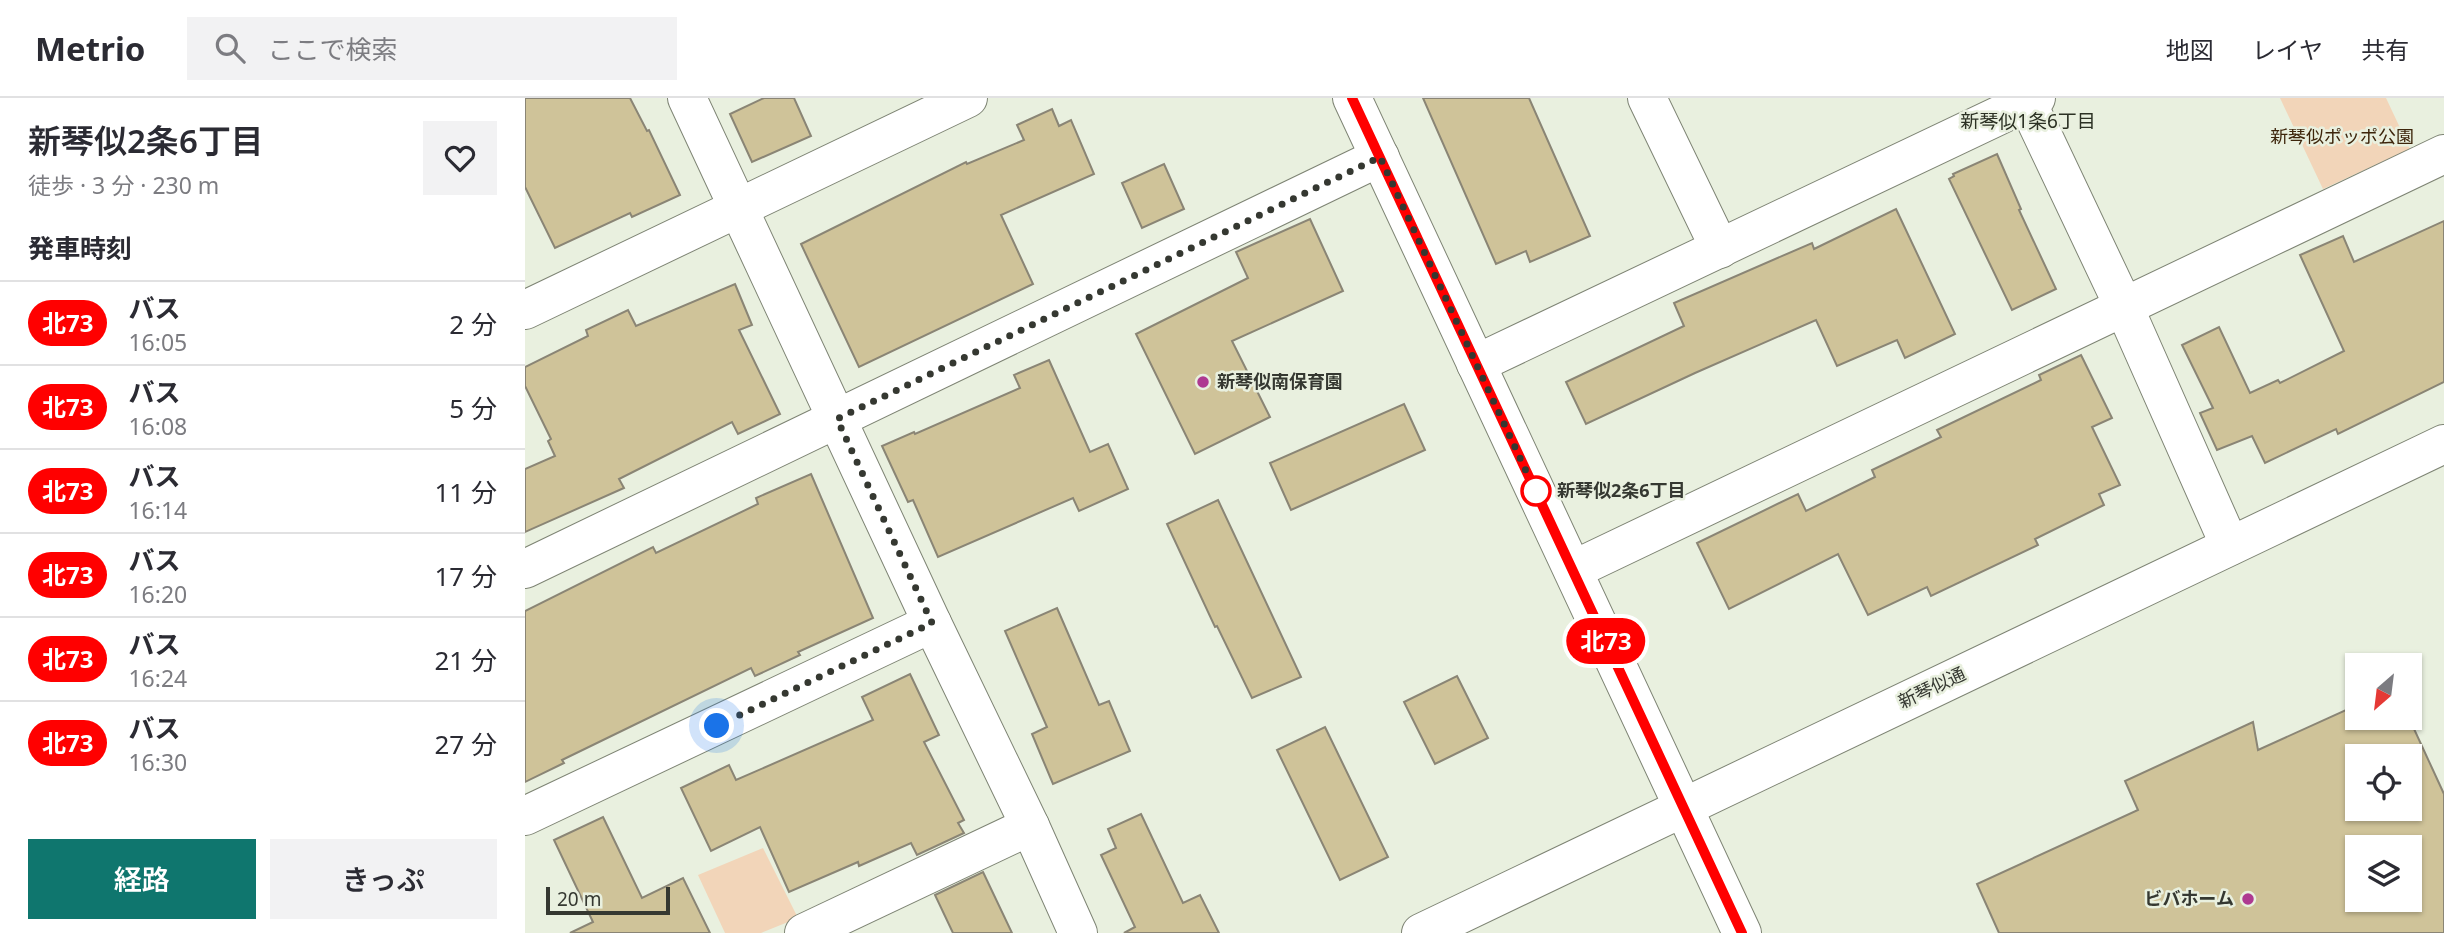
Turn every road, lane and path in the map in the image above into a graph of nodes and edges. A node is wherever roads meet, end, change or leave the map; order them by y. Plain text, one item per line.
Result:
1 (687, 98) edge
2 (968, 98) edge
3 (1352, 98) edge
4 (1647, 98) edge
5 (2029, 99) edge
6 (2444, 154) edge
7 (1380, 157) junction
8 (739, 208) junction
9 (1720, 249) junction
10 (2124, 307) junction
11 (525, 310) edge
12 (1476, 364) junction
13 (837, 419) junction
14 (2444, 444) edge
15 (2230, 546) junction
16 (525, 569) edge
17 (1573, 570) junction
18 (932, 623) junction
19 (1683, 807) junction
20 (525, 816) edge
21 (1030, 826) junction
22 (804, 933) edge
23 (1078, 933) edge
24 (1420, 933) edge
25 (1742, 933) edge

1 - 8 street
2 - 8 street
3 - 7 street
4 - 9 street
5 - 9 street
5 - 10 street
6 - 10 street
7 - 12 street
7 - 13 street
8 - 11 street
8 - 13 street
9 - 12 street
10 - 15 street
10 - 17 street
12 - 17 street
13 - 16 street
13 - 18 street
14 - 15 street, 新琴似通
15 - 19 street, 新琴似通
17 - 19 street
18 - 20 street
18 - 21 street
19 - 24 street, 新琴似通
19 - 25 street
21 - 22 street
21 - 23 street

